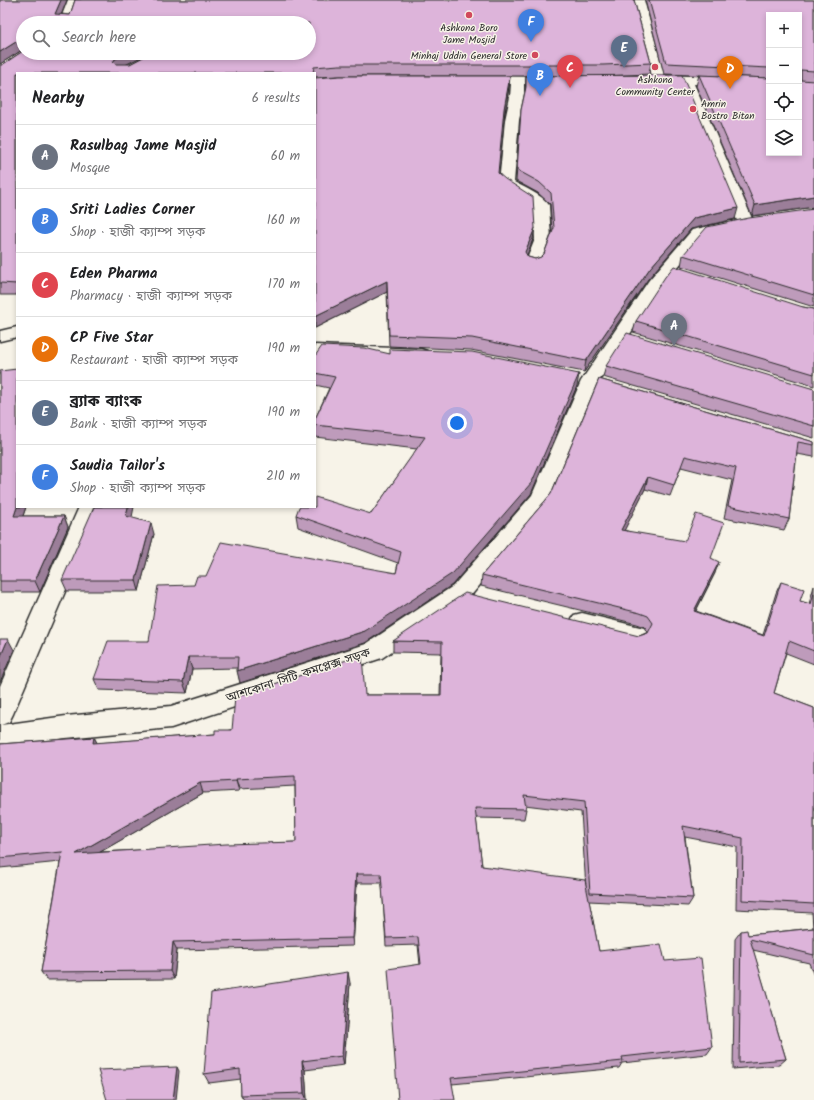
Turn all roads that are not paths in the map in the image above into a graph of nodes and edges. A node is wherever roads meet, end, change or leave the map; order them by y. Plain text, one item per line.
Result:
1 (74, 0) edge
2 (638, 0) edge
3 (68, 16) edge
4 (658, 79) junction
5 (471, 80) edge
6 (518, 80) junction
7 (642, 80) edge
8 (686, 80) junction
9 (571, 81) edge
10 (766, 83) edge
11 (533, 264) edge
12 (16, 332) edge
13 (0, 336) edge
14 (316, 351) edge
15 (440, 356) edge
16 (90, 508) edge
17 (461, 592) junction
18 (483, 598) edge
19 (560, 616) edge
20 (636, 635) edge
21 (0, 714) edge
22 (0, 736) edge

1 - 3 street
2 - 4 street
4 - 7 street
4 - 8 street
5 - 6 street
6 - 9 street
6 - 11 street
8 - 10 street
8 - 17 street, আশকোনা সিটি কমপ্লেক্স সড়ক
12 - 13 street
14 - 15 street
16 - 21 street
17 - 18 street
17 - 22 street, আশকোনা সিটি কমপ্লেক্স সড়ক
19 - 20 street

